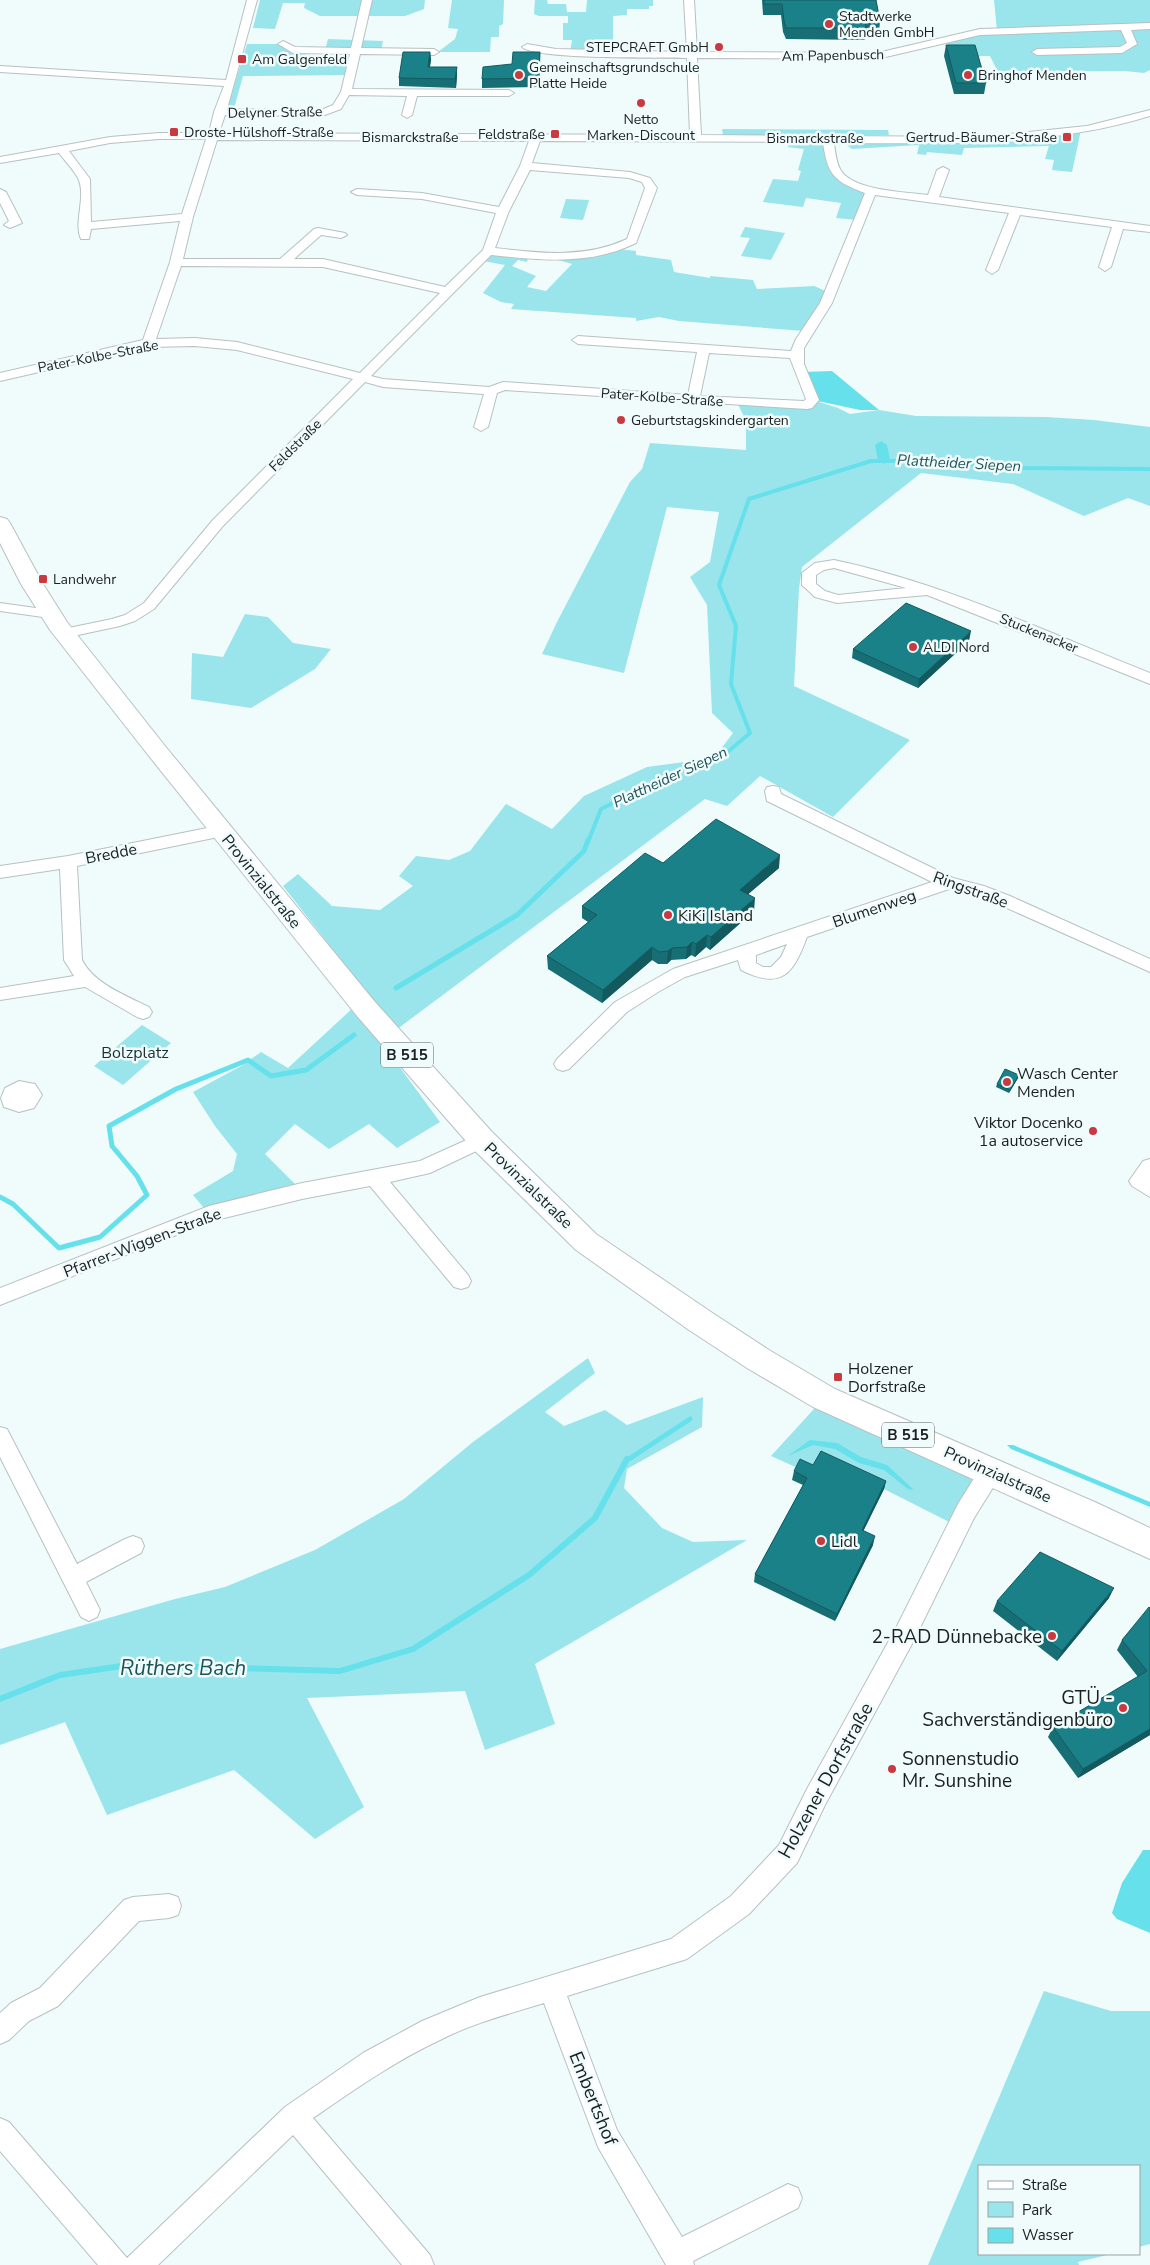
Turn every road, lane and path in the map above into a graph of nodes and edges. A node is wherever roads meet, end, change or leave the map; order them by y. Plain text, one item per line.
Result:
1 (252, 0) edge
2 (367, 0) edge
3 (689, 0) edge
4 (1150, 26) edge
5 (1124, 27) junction
6 (283, 44) dead end
7 (527, 47) dead end
8 (356, 50) junction
9 (434, 52) dead end
10 (1036, 52) dead end
11 (693, 55) junction
12 (0, 69) edge
13 (230, 83) junction
14 (346, 92) junction
15 (413, 92) junction
16 (509, 93) dead end
17 (219, 112) junction
18 (1150, 113) edge
19 (407, 115) dead end
20 (212, 136) junction
21 (536, 137) junction
22 (696, 138) junction
23 (828, 139) junction
24 (61, 148) junction
25 (0, 160) edge
26 (526, 166) junction
27 (943, 170) dead end
28 (871, 191) junction
29 (0, 192) edge
30 (357, 192) dead end
31 (932, 200) junction
32 (503, 211) junction
33 (1016, 211) junction
34 (187, 217) junction
35 (10, 225) dead end
36 (1118, 225) junction
37 (84, 226) junction
38 (1150, 229) edge
39 (341, 235) dead end
40 (85, 239) dead end
41 (488, 251) junction
42 (176, 262) junction
43 (283, 263) junction
44 (1105, 267) dead end
45 (992, 270) dead end
46 (447, 291) junction
47 (578, 340) dead end
48 (148, 343) junction
49 (704, 349) junction
50 (796, 355) junction
51 (0, 377) edge
52 (363, 378) junction
53 (491, 391) junction
54 (693, 399) junction
55 (481, 427) dead end
56 (0, 523) edge
57 (926, 591) junction
58 (0, 607) edge
59 (57, 623) junction
60 (1150, 679) edge
61 (773, 791) dead end
62 (222, 831) junction
63 (68, 862) junction
64 (0, 872) edge
65 (948, 883) junction
66 (800, 933) junction
67 (747, 951) junction
68 (1150, 966) edge
69 (88, 980) junction
70 (0, 994) edge
71 (143, 1012) dead end
72 (563, 1064) dead end
73 (482, 1140) junction
74 (1150, 1166) edge
75 (375, 1178) junction
76 (1150, 1189) edge
77 (461, 1281) dead end
78 (0, 1296) edge
79 (2, 1446) edge
80 (991, 1471) junction
81 (1150, 1544) edge
82 (133, 1546) dead end
83 (72, 1578) junction
84 (89, 1610) dead end
85 (169, 1906) dead end
86 (552, 1990) junction
87 (0, 2032) edge
88 (294, 2116) junction
89 (0, 2131) edge
90 (788, 2198) dead end
91 (679, 2259) edge
92 (116, 2265) edge
93 (138, 2265) edge
94 (420, 2265) edge

1 - 13 street
2 - 8 street, Delyner Straße
3 - 11 street
4 - 5 street, Am Papenbusch
5 - 10 street
5 - 11 street, Am Papenbusch
6 - 8 street
7 - 11 street, Am Papenbusch
8 - 9 street
8 - 14 street, Delyner Straße
11 - 22 street
12 - 13 street
13 - 17 street
14 - 15 street
14 - 17 street, Delyner Straße
15 - 16 street
15 - 19 street
17 - 20 street
18 - 23 street, Bismarckstraße
20 - 21 street, Bismarckstraße
20 - 24 street, Bismarckstraße
20 - 34 street
21 - 22 street, Bismarckstraße
21 - 26 street, Feldstraße
22 - 23 street, Bismarckstraße
23 - 28 street
24 - 25 street, Bismarckstraße
24 - 37 street
26 - 32 street, Feldstraße
26 - 41 street
27 - 31 street
28 - 31 street
28 - 50 street
29 - 35 street
30 - 32 street
31 - 33 street
32 - 41 street, Feldstraße
33 - 36 street
33 - 45 street
34 - 37 street
34 - 42 street
36 - 38 street
36 - 44 street
37 - 40 street
39 - 43 street
41 - 46 street, Feldstraße
42 - 43 street
42 - 48 street
43 - 46 street
46 - 52 street, Feldstraße
47 - 49 street
48 - 51 street, Pater-Kolbe-Straße
48 - 52 street, Pater-Kolbe-Straße
49 - 50 street
49 - 54 street
50 - 54 street, Pater-Kolbe-Straße
52 - 53 street, Pater-Kolbe-Straße
52 - 59 street, Feldstraße
53 - 54 street, Pater-Kolbe-Straße
53 - 55 street
56 - 59 main road, B 515
57 - 57 street, Stuckenacker
57 - 60 street, Stuckenacker
58 - 59 street, Feldstraße
59 - 62 main road, Provinzialstraße / B 515
61 - 65 street, Ringstraße
62 - 63 street, Bredde
62 - 73 main road, Provinzialstraße / B 515
63 - 64 street, Bredde
63 - 69 street
65 - 66 street, Blumenweg
65 - 68 street, Ringstraße
66 - 67 street, Blumenweg
66 - 67 street
67 - 72 street, Blumenweg
69 - 70 street
69 - 71 street
73 - 75 street, Pfarrer-Wiggen-Straße
73 - 80 main road, Provinzialstraße / B 515
74 - 76 street
75 - 77 street
75 - 78 street, Pfarrer-Wiggen-Straße
79 - 83 street
80 - 81 main road, Provinzialstraße / B 515
80 - 86 street, Holzener Dorfstraße
82 - 83 street
83 - 84 street
85 - 87 street
86 - 88 street, Holzener Dorfstraße
86 - 91 street, Embertshof
88 - 93 street, Holzener Dorfstraße
88 - 94 street
89 - 92 street
90 - 91 street, Embertshof

